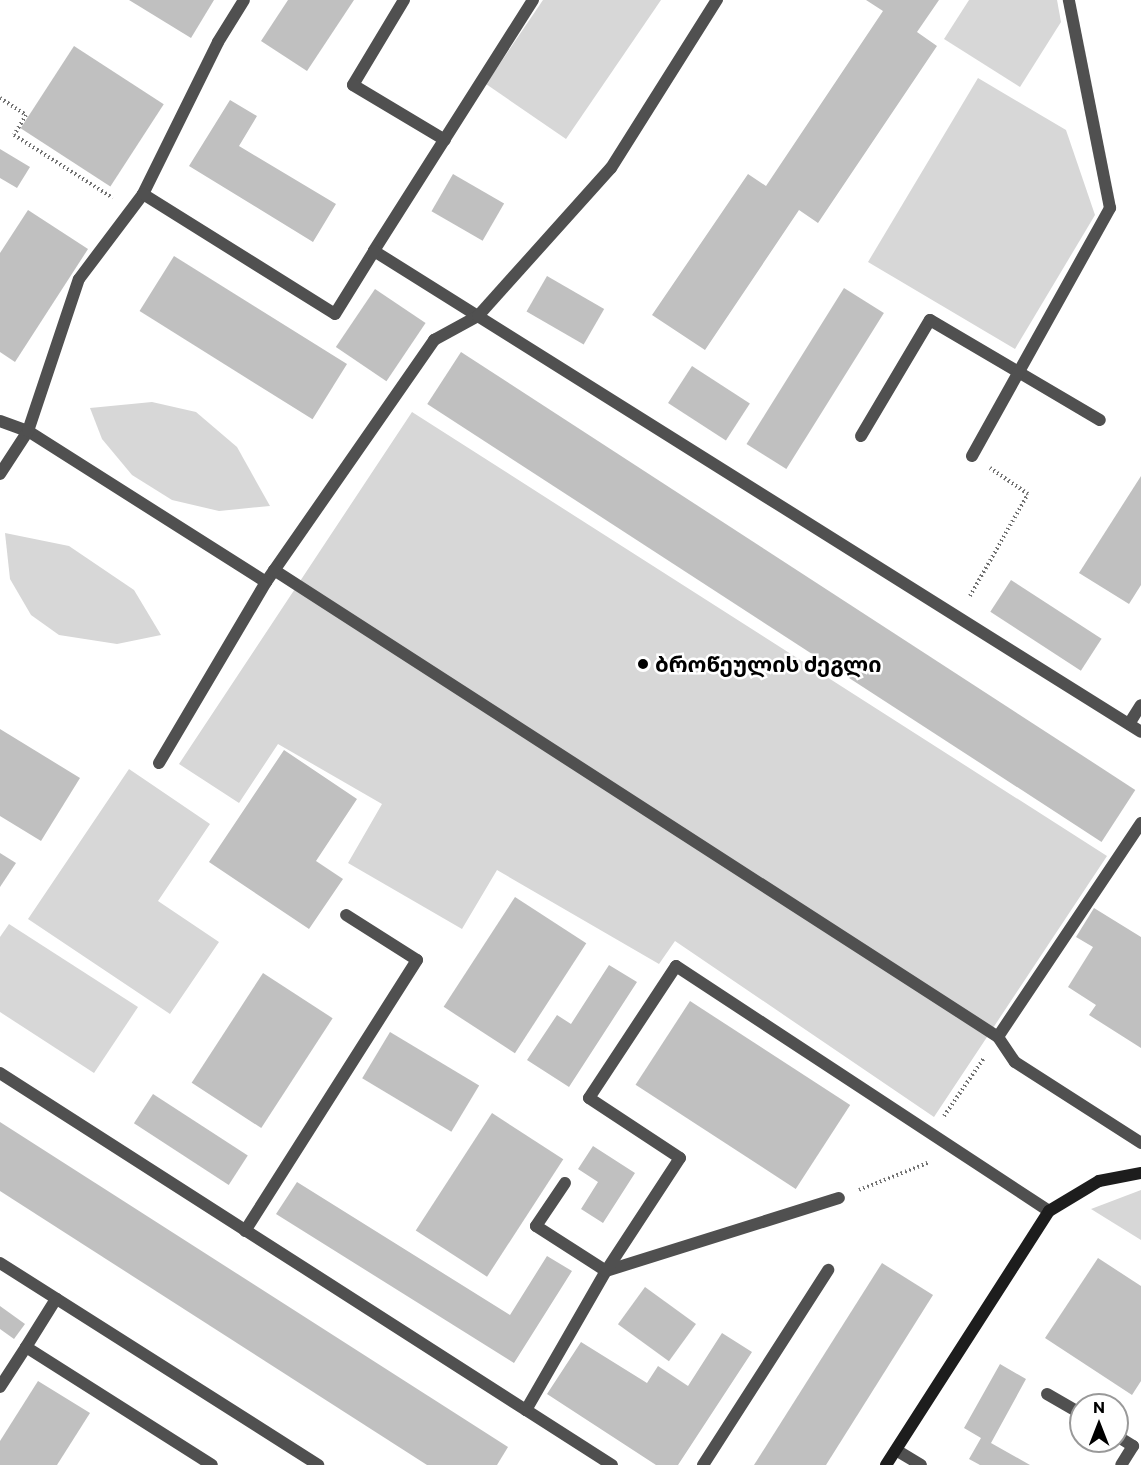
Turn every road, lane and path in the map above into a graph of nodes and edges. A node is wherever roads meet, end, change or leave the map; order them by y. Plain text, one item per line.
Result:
1 (244, 0) edge
2 (404, 0) edge
3 (533, 0) edge
4 (717, 0) edge
5 (1069, 0) edge
6 (0, 98) edge
7 (445, 140) junction
8 (143, 194) junction
9 (131, 210) junction
10 (374, 251) junction
11 (478, 316) junction
12 (1018, 372) junction
13 (1100, 420) dead end
14 (0, 422) edge
15 (28, 431) junction
16 (861, 436) dead end
17 (972, 456) joint
18 (0, 474) edge
19 (273, 570) junction
20 (266, 582) junction
21 (958, 617) junction
22 (1141, 705) edge
23 (1129, 724) junction
24 (1141, 732) edge
25 (159, 763) dead end
26 (1141, 823) edge
27 (346, 915) dead end
28 (998, 1037) junction
29 (0, 1073) edge
30 (932, 1134) junction
31 (1141, 1143) edge
32 (958, 1151) junction
33 (1141, 1173) edge
34 (565, 1183) dead end
35 (839, 1198) joint
36 (1049, 1211) junction
37 (245, 1231) junction
38 (0, 1263) edge
39 (828, 1270) dead end
40 (606, 1271) junction
41 (56, 1299) junction
42 (26, 1347) junction
43 (0, 1387) edge
44 (1047, 1394) dead end
45 (1069, 1407) edge
46 (526, 1410) junction
47 (896, 1450) junction
48 (610, 1464) edge
49 (212, 1465) edge
50 (318, 1465) edge
51 (703, 1465) edge
52 (886, 1465) edge
53 (921, 1465) edge

1 - 8 street
2 - 7 street
3 - 7 street
4 - 11 street
5 - 12 street
6 - 9 path
7 - 10 street
8 - 9 street
8 - 10 street
9 - 15 street
10 - 11 street
11 - 19 street
11 - 21 street
12 - 13 street
12 - 16 street
12 - 17 street
14 - 15 street
15 - 18 street
15 - 20 street
17 - 21 path
19 - 20 street
19 - 28 street
20 - 25 street
21 - 23 street
22 - 23 street
23 - 24 street
26 - 28 street
27 - 37 street
28 - 30 path
28 - 31 street
29 - 37 street
30 - 32 street
30 - 40 street
32 - 35 path
32 - 36 street
33 - 36 street
34 - 40 street
35 - 40 street
36 - 47 street
37 - 46 street
38 - 41 street
39 - 51 street
40 - 46 street
41 - 42 street
41 - 50 street
42 - 43 street
42 - 49 street
44 - 45 street
46 - 48 street
47 - 52 street
47 - 53 street

